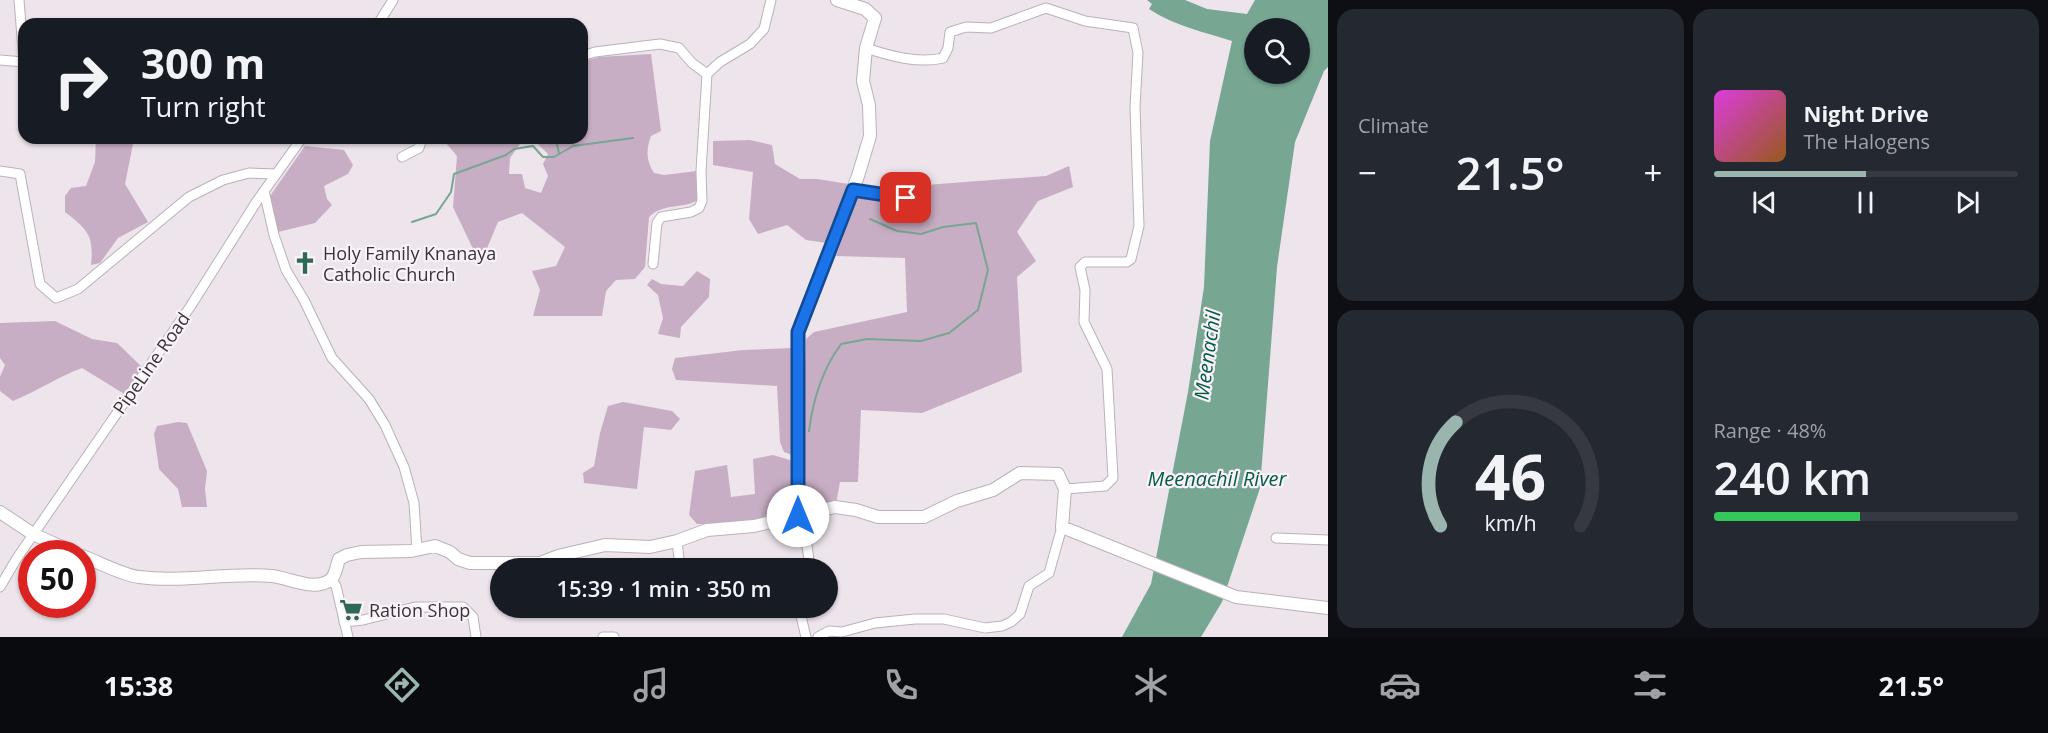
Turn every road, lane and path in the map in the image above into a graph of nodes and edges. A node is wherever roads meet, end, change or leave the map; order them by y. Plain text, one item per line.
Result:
1 (19, 0) edge
2 (393, 0) edge
3 (771, 0) edge
4 (837, 0) edge
5 (20, 18) edge
6 (382, 18) edge
7 (866, 48) junction
8 (588, 54) edge
9 (0, 60) edge
10 (18, 62) edge
11 (707, 74) junction
12 (298, 144) edge
13 (420, 144) edge
14 (402, 157) dead end
15 (0, 171) edge
16 (276, 174) junction
17 (853, 190) junction
18 (264, 191) junction
19 (906, 198) dead end
20 (653, 264) dead end
21 (1065, 489) junction
22 (0, 512) edge
23 (800, 515) junction
24 (1062, 527) junction
25 (33, 534) junction
26 (1276, 538) dead end
27 (46, 540) edge
28 (1328, 540) edge
29 (677, 541) junction
30 (417, 550) junction
31 (679, 558) edge
32 (808, 558) edge
33 (96, 561) edge
34 (331, 579) junction
35 (0, 587) edge
36 (1328, 608) edge
37 (801, 618) edge
38 (344, 622) junction
39 (988, 632) edge
40 (348, 637) edge
41 (476, 637) edge
42 (603, 637) edge
43 (614, 637) edge
44 (806, 637) edge
45 (818, 637) edge

1 - 5 street
2 - 6 street
3 - 11 street
4 - 7 main road
7 - 17 main road
7 - 21 street
8 - 11 street
9 - 10 street
11 - 20 street
12 - 16 street, PipeLine Road
13 - 14 street
15 - 16 street
16 - 18 street, PipeLine Road
17 - 19 street
17 - 23 main road
18 - 25 street, PipeLine Road
18 - 30 street
21 - 23 main road
21 - 24 main road
22 - 25 main road
23 - 29 main road
23 - 32 street
24 - 36 main road
24 - 39 street
25 - 27 main road
25 - 35 street, PipeLine Road
26 - 28 street
29 - 30 main road
29 - 31 street
30 - 34 main road
33 - 34 main road
34 - 38 street
37 - 44 street
38 - 40 street
38 - 41 street
39 - 45 street
42 - 43 street

